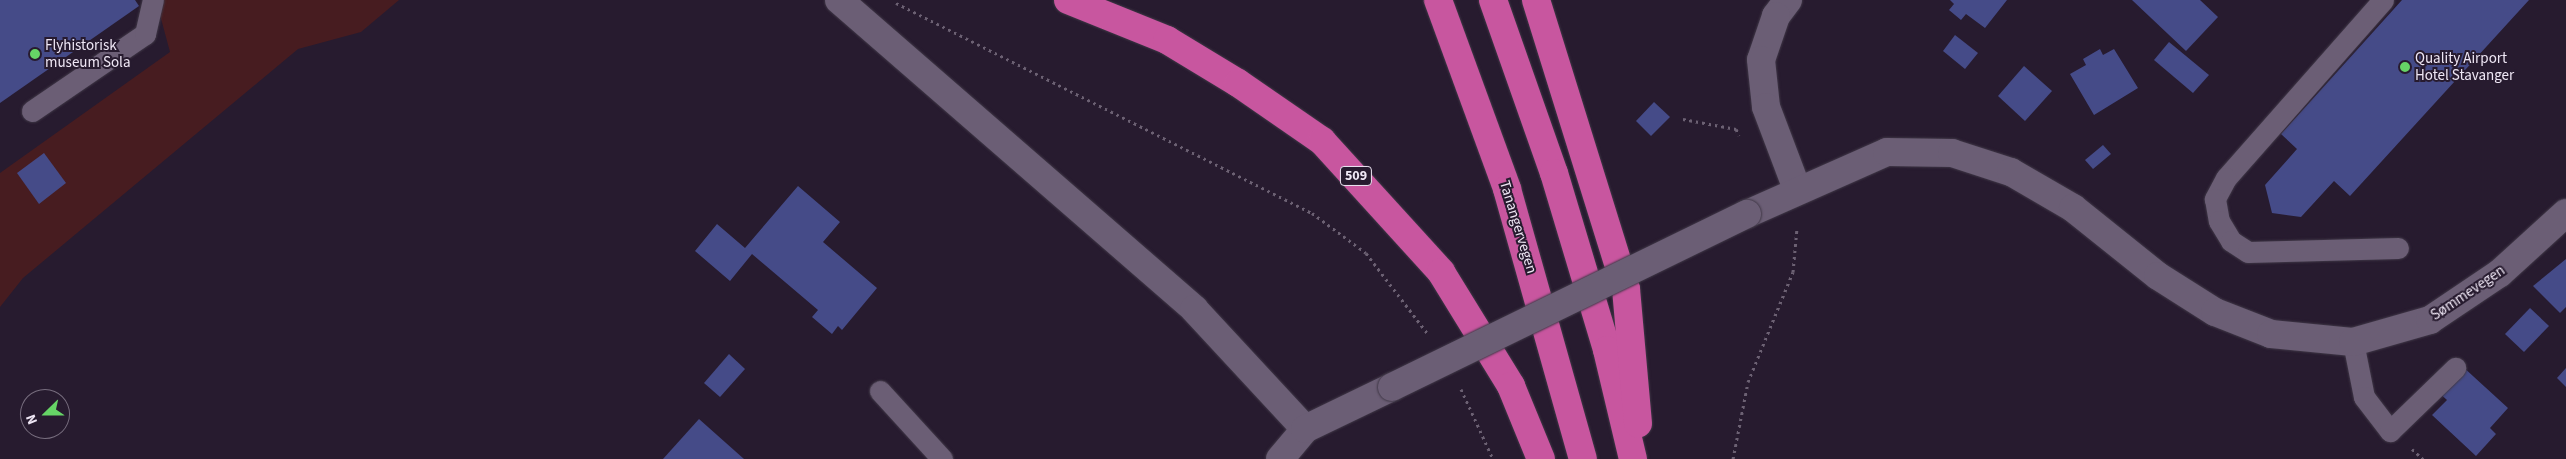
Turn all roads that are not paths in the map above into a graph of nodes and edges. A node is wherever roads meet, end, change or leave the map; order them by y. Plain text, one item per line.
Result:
1 (153, 0) edge
2 (838, 0) edge
3 (1068, 0) edge
4 (1438, 0) edge
5 (1494, 0) edge
6 (1536, 0) edge
7 (1788, 0) edge
8 (2383, 0) edge
9 (32, 111) dead end
10 (1797, 189) junction
11 (2566, 213) edge
12 (2398, 248) dead end
13 (2353, 342) junction
14 (2455, 368) dead end
15 (880, 391) dead end
16 (1306, 429) junction
17 (942, 459) edge
18 (1280, 459) edge
19 (1541, 459) edge
20 (1582, 459) edge
21 (1633, 459) edge
22 (1642, 459) edge

1 - 9 lane
2 - 16 street
3 - 19 highway, 509
4 - 20 highway, Tanangervegen
5 - 21 highway
6 - 22 highway
7 - 10 street
8 - 12 lane
10 - 13 street
10 - 16 street, bridge
11 - 13 street, Sømmevegen
13 - 14 lane
15 - 17 lane
16 - 18 street

